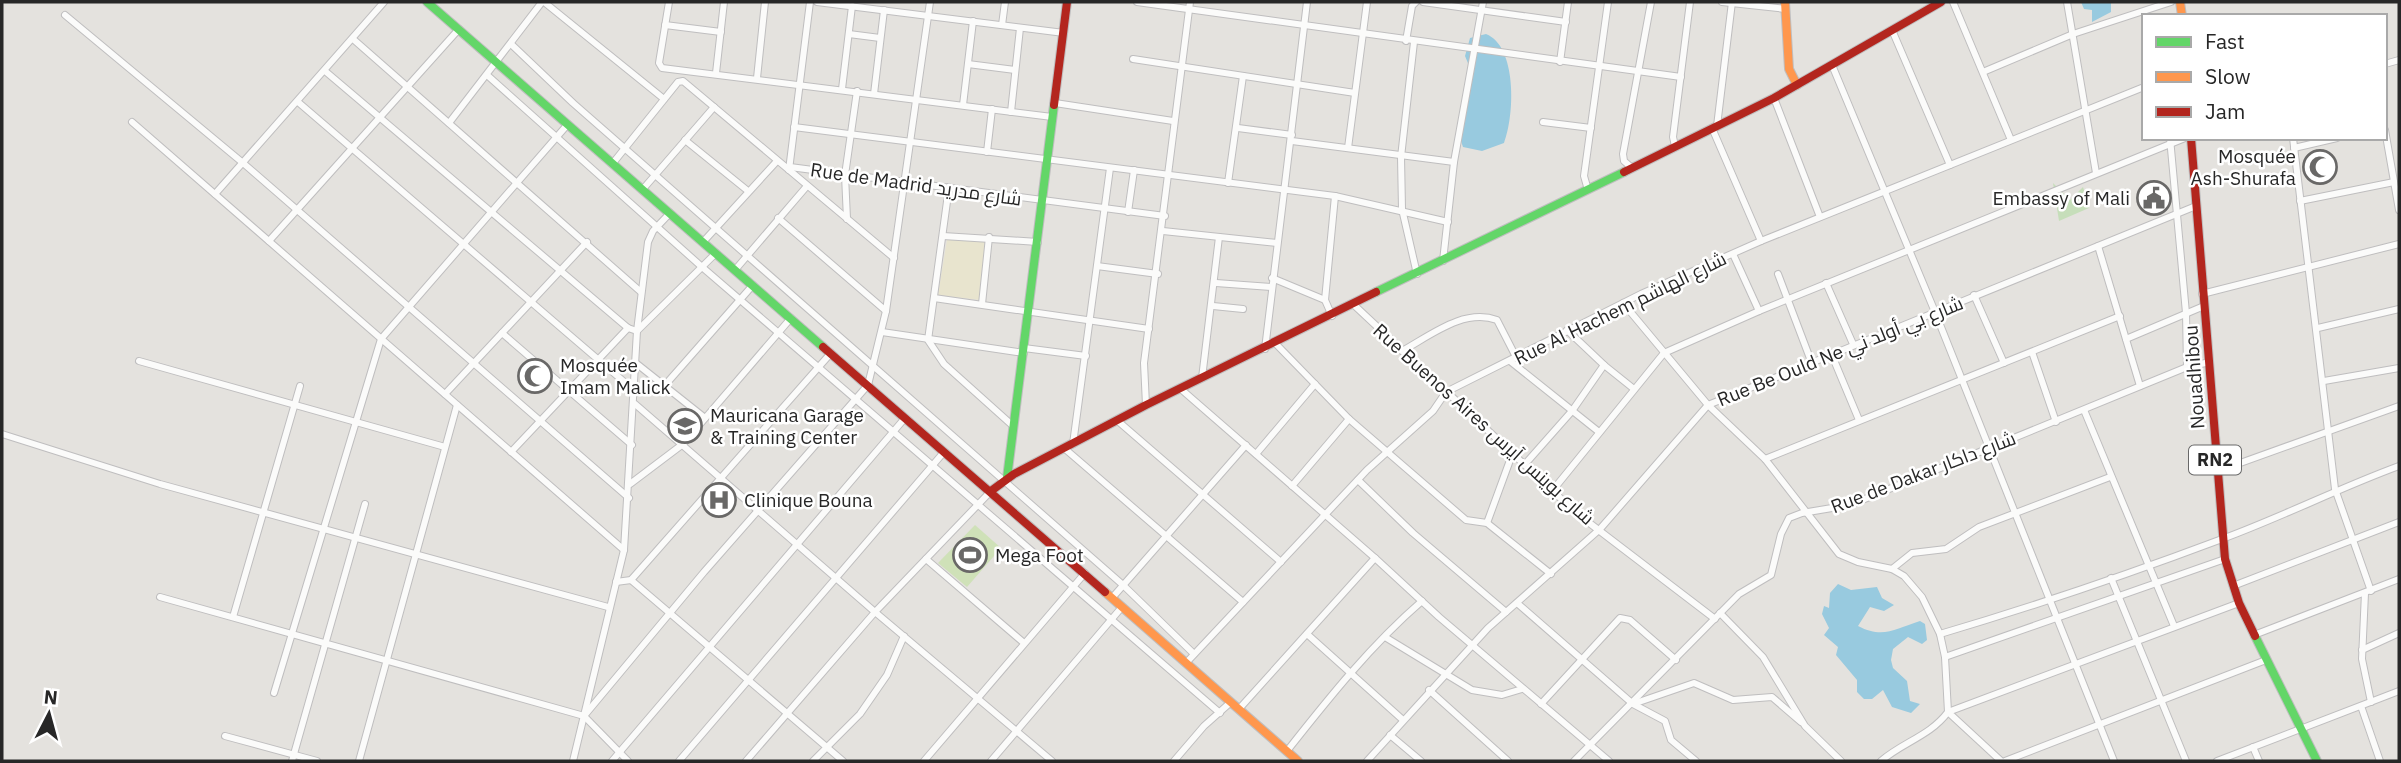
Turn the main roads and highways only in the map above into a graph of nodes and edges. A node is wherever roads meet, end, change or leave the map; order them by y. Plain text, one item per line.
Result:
1 (427, 2) edge
2 (1068, 2) edge
3 (1941, 2) edge
4 (1785, 6) edge
5 (1797, 85) junction
6 (2191, 140) edge
7 (1005, 479) junction
8 (991, 491) junction
9 (1298, 761) edge
10 (2317, 761) edge

1 - 8 main road
2 - 7 main road
3 - 5 main road
4 - 5 main road
5 - 7 main road
6 - 10 main road, Nouadhibou / RN2
7 - 8 main road
8 - 9 main road

